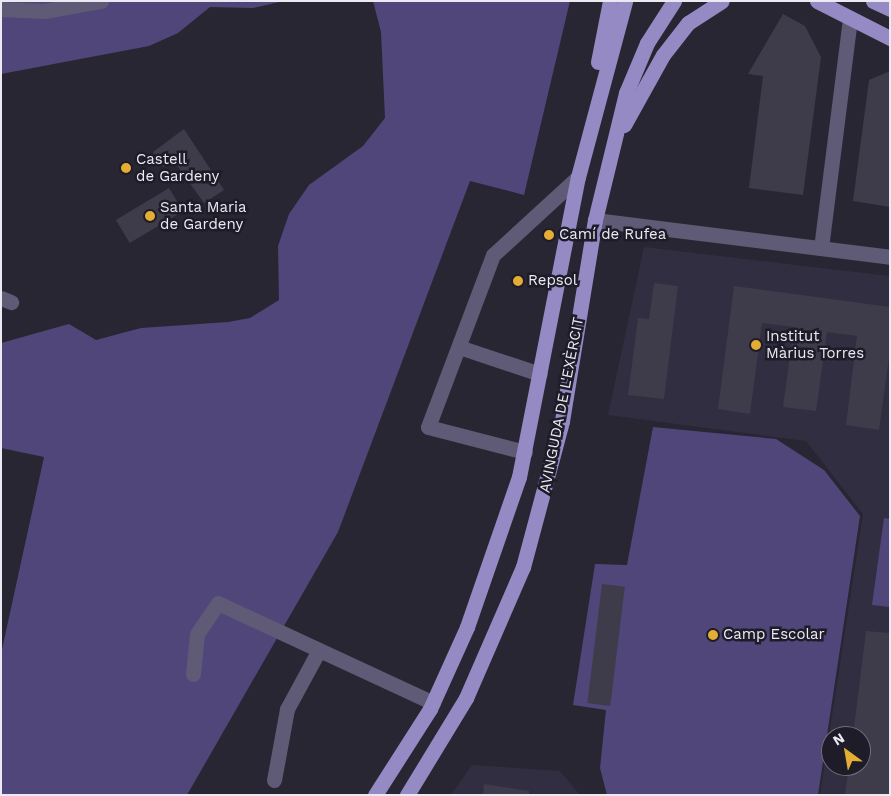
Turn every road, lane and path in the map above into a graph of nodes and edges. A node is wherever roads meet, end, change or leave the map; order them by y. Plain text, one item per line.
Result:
1 (101, 1) edge
2 (610, 1) edge
3 (626, 1) edge
4 (674, 1) edge
5 (722, 1) edge
6 (817, 1) edge
7 (873, 1) edge
8 (1, 8) edge
9 (890, 10) edge
10 (850, 18) junction
11 (890, 38) edge
12 (600, 83) junction
13 (616, 139) junction
14 (578, 177) junction
15 (595, 220) junction
16 (821, 248) junction
17 (890, 257) edge
18 (459, 347) junction
19 (540, 374) junction
20 (525, 452) junction
21 (319, 650) junction
22 (193, 674) dead end
23 (433, 703) junction
24 (274, 780) dead end
25 (375, 795) edge
26 (407, 795) edge

1 - 8 street
2 - 12 main road
3 - 12 main road, AVINGUDA DE L'EXÈRCIT
4 - 13 main road, AVINGUDA DE L'EXÈRCIT
5 - 13 main road
6 - 10 main road
7 - 9 main road
10 - 11 main road
10 - 16 street
12 - 14 main road, AVINGUDA DE L'EXÈRCIT
13 - 15 main road, AVINGUDA DE L'EXÈRCIT
14 - 18 street
14 - 19 main road, AVINGUDA DE L'EXÈRCIT
15 - 16 street
15 - 26 main road, AVINGUDA DE L'EXÈRCIT
16 - 17 street
18 - 19 street
18 - 20 street
19 - 20 main road, AVINGUDA DE L'EXÈRCIT
20 - 23 main road, AVINGUDA DE L'EXÈRCIT
21 - 22 street
21 - 23 street
21 - 24 street
23 - 25 main road, AVINGUDA DE L'EXÈRCIT

